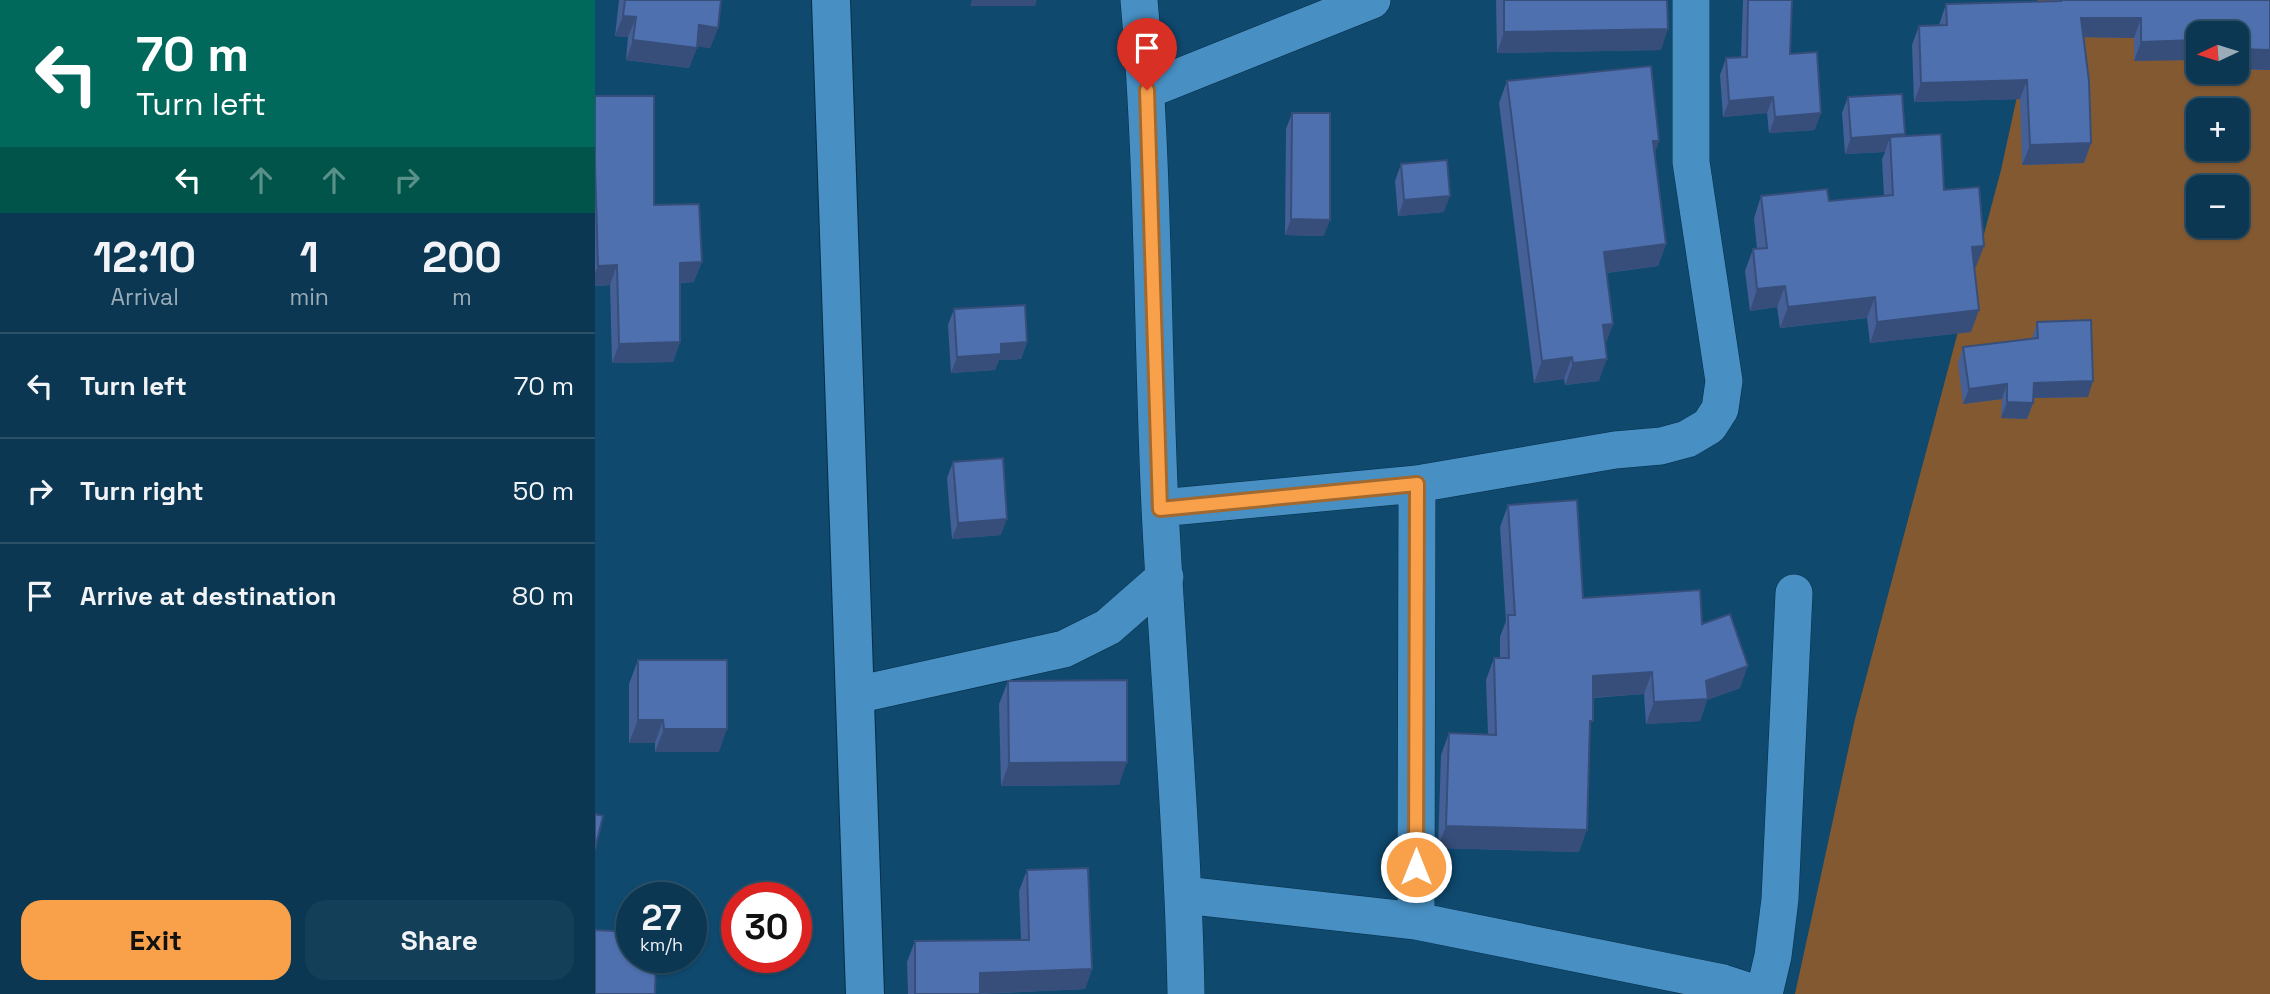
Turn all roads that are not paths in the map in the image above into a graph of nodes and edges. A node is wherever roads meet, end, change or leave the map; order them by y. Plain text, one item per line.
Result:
1 (831, 0) edge
2 (1139, 0) edge
3 (1372, 0) edge
4 (1691, 0) edge
5 (1147, 90) junction
6 (846, 423) junction
7 (1417, 484) junction
8 (1160, 509) junction
9 (1165, 577) junction
10 (1794, 593) dead end
11 (856, 695) junction
12 (1184, 895) junction
13 (1416, 922) junction
14 (846, 994) edge
15 (865, 994) edge
16 (1186, 994) edge
17 (1757, 994) edge
18 (1764, 994) edge

1 - 6 street
2 - 5 street
3 - 5 street
4 - 7 street
5 - 8 street
6 - 11 street
6 - 14 street
7 - 8 street
7 - 13 street
8 - 9 street
9 - 11 street
9 - 12 street
10 - 18 street
11 - 15 street
12 - 13 street
12 - 16 street
13 - 17 street

